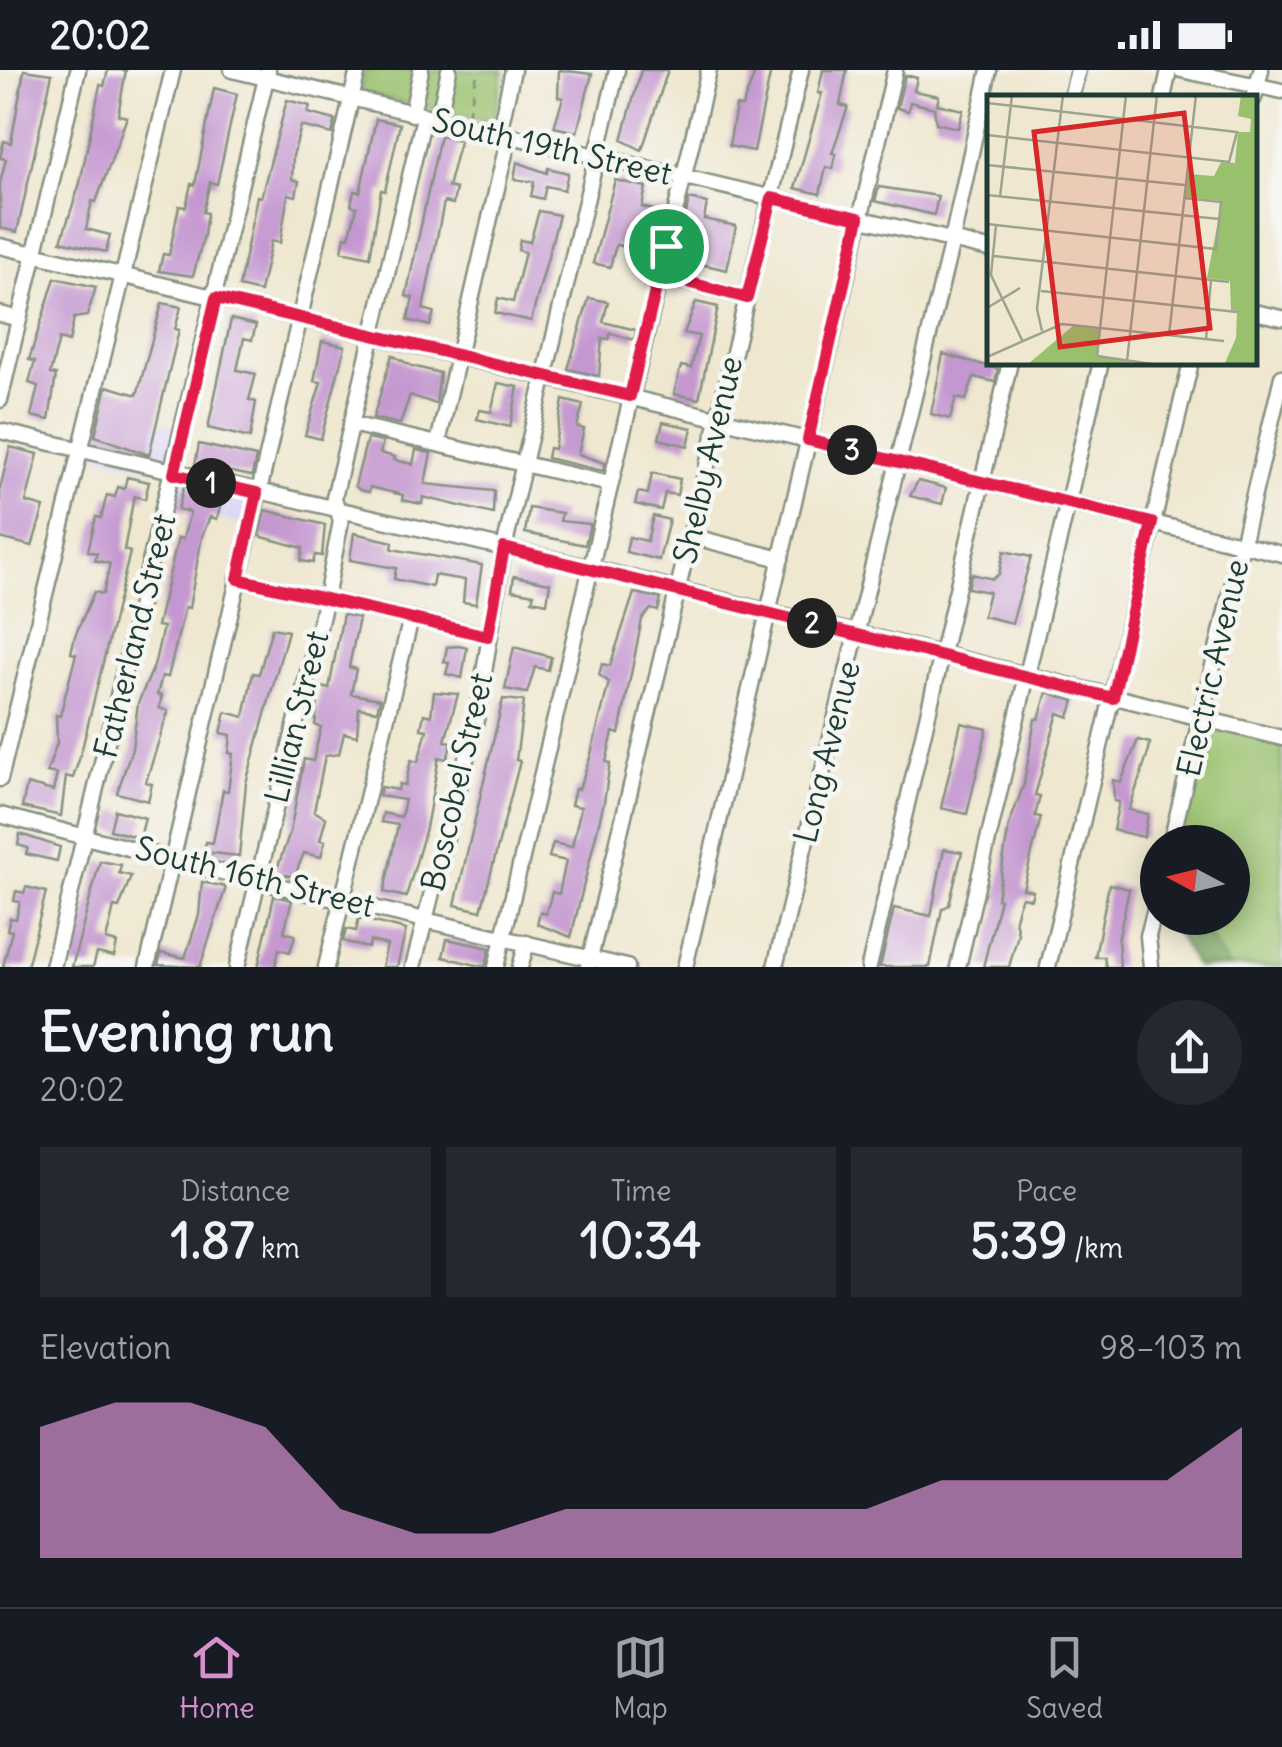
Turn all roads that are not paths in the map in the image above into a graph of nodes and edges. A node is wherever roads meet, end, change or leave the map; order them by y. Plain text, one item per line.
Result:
1 (78, 70) edge
2 (173, 70) edge
3 (232, 70) edge
4 (358, 70) edge
5 (421, 70) edge
6 (449, 70) edge
7 (513, 70) edge
8 (617, 70) edge
9 (708, 70) edge
10 (801, 70) edge
11 (895, 70) edge
12 (988, 70) edge
13 (1078, 70) edge
14 (1169, 70) edge
15 (1181, 70) edge
16 (1261, 70) edge
17 (267, 74) edge
18 (1256, 92) edge
19 (1282, 92) edge
20 (1073, 95) edge
21 (1163, 95) edge
22 (352, 98) junction
23 (424, 117) junction
24 (504, 135) junction
25 (596, 157) junction
26 (683, 177) junction
27 (772, 198) junction
28 (859, 218) junction
29 (952, 239) junction
30 (0, 246) edge
31 (666, 246) junction
32 (987, 248) edge
33 (35, 255) junction
34 (659, 275) junction
35 (125, 277) junction
36 (676, 279) junction
37 (216, 298) junction
38 (747, 298) junction
39 (1257, 313) edge
40 (0, 314) edge
41 (1282, 318) edge
42 (18, 319) junction
43 (299, 320) junction
44 (371, 337) junction
45 (457, 356) junction
46 (1009, 365) edge
47 (1100, 365) edge
48 (1190, 365) edge
49 (1282, 376) edge
50 (544, 377) junction
51 (630, 396) junction
52 (0, 400) edge
53 (718, 418) junction
54 (351, 424) junction
55 (0, 432) edge
56 (808, 440) junction
57 (438, 443) junction
58 (83, 452) junction
59 (898, 462) junction
60 (524, 464) junction
61 (174, 474) junction
62 (982, 482) junction
63 (610, 484) junction
64 (257, 493) junction
65 (1069, 504) junction
66 (336, 510) junction
67 (1152, 523) junction
68 (690, 536) junction
69 (1242, 543) junction
70 (504, 548) junction
71 (1282, 554) edge
72 (781, 560) junction
73 (591, 568) junction
74 (238, 579) junction
75 (677, 590) junction
76 (326, 598) junction
77 (769, 612) junction
78 (411, 618) junction
79 (855, 634) junction
80 (488, 636) junction
81 (941, 653) junction
82 (1028, 676) junction
83 (1113, 698) junction
84 (1202, 719) junction
85 (1282, 738) edge
86 (0, 779) edge
87 (0, 815) edge
88 (1175, 825) edge
89 (86, 836) junction
90 (172, 858) junction
91 (257, 881) junction
92 (342, 900) junction
93 (425, 917) junction
94 (1148, 935) edge
95 (504, 937) junction
96 (528, 942) junction
97 (589, 962) edge
98 (53, 967) edge
99 (147, 967) edge
100 (237, 967) edge
101 (326, 967) edge
102 (413, 967) edge
103 (496, 967) edge
104 (520, 967) edge
105 (627, 967) edge
106 (684, 967) edge
107 (775, 967) edge
108 (869, 967) edge
109 (958, 967) edge
110 (1048, 967) edge
111 (1150, 967) edge

1 - 33 street
2 - 35 street
3 - 17 street, South 19th Street
4 - 22 street
5 - 23 street
6 - 23 street
7 - 24 street
8 - 25 street, Boscobel Street
9 - 26 street
10 - 27 street, Shelby Avenue
11 - 28 street
12 - 29 street, Long Avenue
13 - 20 street
14 - 21 street
15 - 18 street
16 - 18 street
17 - 22 street, South 19th Street
17 - 37 street, Fatherland Street
18 - 19 street
22 - 23 street, South 19th Street
22 - 43 street
23 - 24 street, South 19th Street
23 - 44 street, Lillian Street
24 - 25 street, South 19th Street
24 - 45 street
25 - 26 street, South 19th Street
25 - 50 street, Boscobel Street
26 - 27 street, South 19th Street
26 - 31 street
27 - 28 street, South 19th Street
27 - 38 street, Shelby Avenue
28 - 29 street, South 19th Street
28 - 56 street
29 - 32 street, South 19th Street
29 - 59 street, Long Avenue
30 - 33 street
31 - 34 street
31 - 36 street
33 - 35 street
33 - 42 street
34 - 36 street
34 - 51 street
35 - 37 street
35 - 58 street
36 - 38 street
37 - 43 street
37 - 61 street, Fatherland Street
38 - 53 street, Shelby Avenue
39 - 41 street
40 - 42 street
42 - 52 street
43 - 44 street
43 - 64 street
44 - 45 street
44 - 54 street, Lillian Street
45 - 50 street
45 - 57 street
46 - 62 street
47 - 65 street
48 - 67 street
49 - 69 street, Electric Avenue
50 - 51 street
50 - 60 street, Boscobel Street
51 - 53 street
51 - 63 street
53 - 56 street
53 - 68 street, Shelby Avenue
54 - 57 street
54 - 66 street, Lillian Street
55 - 58 street
56 - 59 street
56 - 72 street
57 - 60 street
58 - 61 street
58 - 86 street
59 - 62 street
59 - 79 street, Long Avenue
60 - 63 street
60 - 70 street, Boscobel Street
61 - 64 street
61 - 89 street, Fatherland Street
62 - 65 street
62 - 81 street
63 - 73 street
64 - 66 street
64 - 74 street
65 - 67 street
65 - 82 street
66 - 70 street
66 - 76 street, Lillian Street
67 - 69 street
67 - 83 street
68 - 72 street
68 - 75 street, Shelby Avenue
69 - 71 street
69 - 84 street, Electric Avenue
70 - 73 street
70 - 80 street, Boscobel Street
72 - 77 street
73 - 75 street
73 - 95 street
74 - 76 street
74 - 90 street
75 - 77 street
75 - 97 street, Shelby Avenue
76 - 78 street
76 - 91 street, Lillian Street
77 - 79 street
77 - 106 street
78 - 80 street
78 - 92 street
79 - 81 street
79 - 107 street, Long Avenue
80 - 93 street, Boscobel Street
81 - 82 street
81 - 108 street
82 - 83 street
82 - 109 street
83 - 84 street
83 - 110 street
84 - 85 street
84 - 88 street, Electric Avenue
87 - 89 street, South 16th Street
89 - 90 street, South 16th Street
89 - 98 street, Fatherland Street
90 - 91 street, South 16th Street
90 - 99 street
91 - 92 street, South 16th Street
91 - 100 street, Lillian Street
92 - 93 street, South 16th Street
92 - 101 street
93 - 95 street, South 16th Street
93 - 102 street, Boscobel Street
94 - 111 street
95 - 96 street, South 16th Street
95 - 103 street
96 - 97 street, South 16th Street
96 - 104 street
97 - 105 street, South 16th Street

